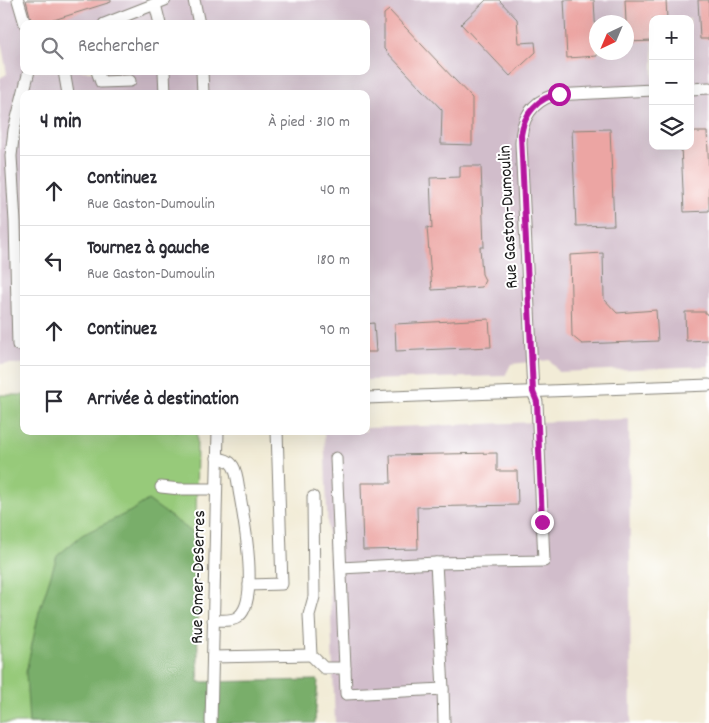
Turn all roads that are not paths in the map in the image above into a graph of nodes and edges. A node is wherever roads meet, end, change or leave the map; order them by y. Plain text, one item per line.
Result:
1 (18, 0) edge
2 (194, 0) edge
3 (160, 2) edge
4 (25, 20) edge
5 (114, 20) edge
6 (160, 20) edge
7 (198, 20) edge
8 (28, 75) edge
9 (66, 75) edge
10 (99, 75) edge
11 (164, 75) edge
12 (202, 75) edge
13 (130, 80) dead end
14 (709, 88) edge
15 (694, 89) edge
16 (25, 90) edge
17 (68, 90) edge
18 (166, 90) edge
19 (204, 90) edge
20 (649, 90) edge
21 (20, 113) edge
22 (18, 346) dead end
23 (709, 385) edge
24 (533, 392) junction
25 (370, 398) edge
26 (218, 435) edge
27 (277, 435) edge
28 (217, 458) junction
29 (336, 458) dead end
30 (161, 487) dead end
31 (216, 488) junction
32 (313, 497) dead end
33 (436, 563) junction
34 (341, 568) junction
35 (249, 585) junction
36 (213, 620) junction
37 (312, 655) junction
38 (213, 657) junction
39 (345, 668) junction
40 (443, 689) junction
41 (211, 723) edge
42 (444, 723) edge

1 - 4 street
2 - 7 street
3 - 5 street
3 - 6 street
8 - 16 street
9 - 17 street
10 - 13 street
11 - 18 street
12 - 19 street
14 - 15 street
20 - 24 street, Rue Gaston-Dumoulin
21 - 22 street
23 - 24 street
24 - 25 street
24 - 33 street, Rue Gaston-Dumoulin
26 - 28 street, Rue Omer-DeSerres
27 - 35 street
28 - 31 street, Rue Omer-DeSerres
28 - 35 street
29 - 34 street
30 - 31 street
31 - 36 street, Rue Omer-DeSerres
32 - 37 street
33 - 34 street
33 - 40 street
34 - 39 street
35 - 36 street
36 - 38 street, Rue Omer-DeSerres
37 - 38 street
37 - 39 street
38 - 41 street, Rue Omer-DeSerres
39 - 40 street
40 - 42 street

